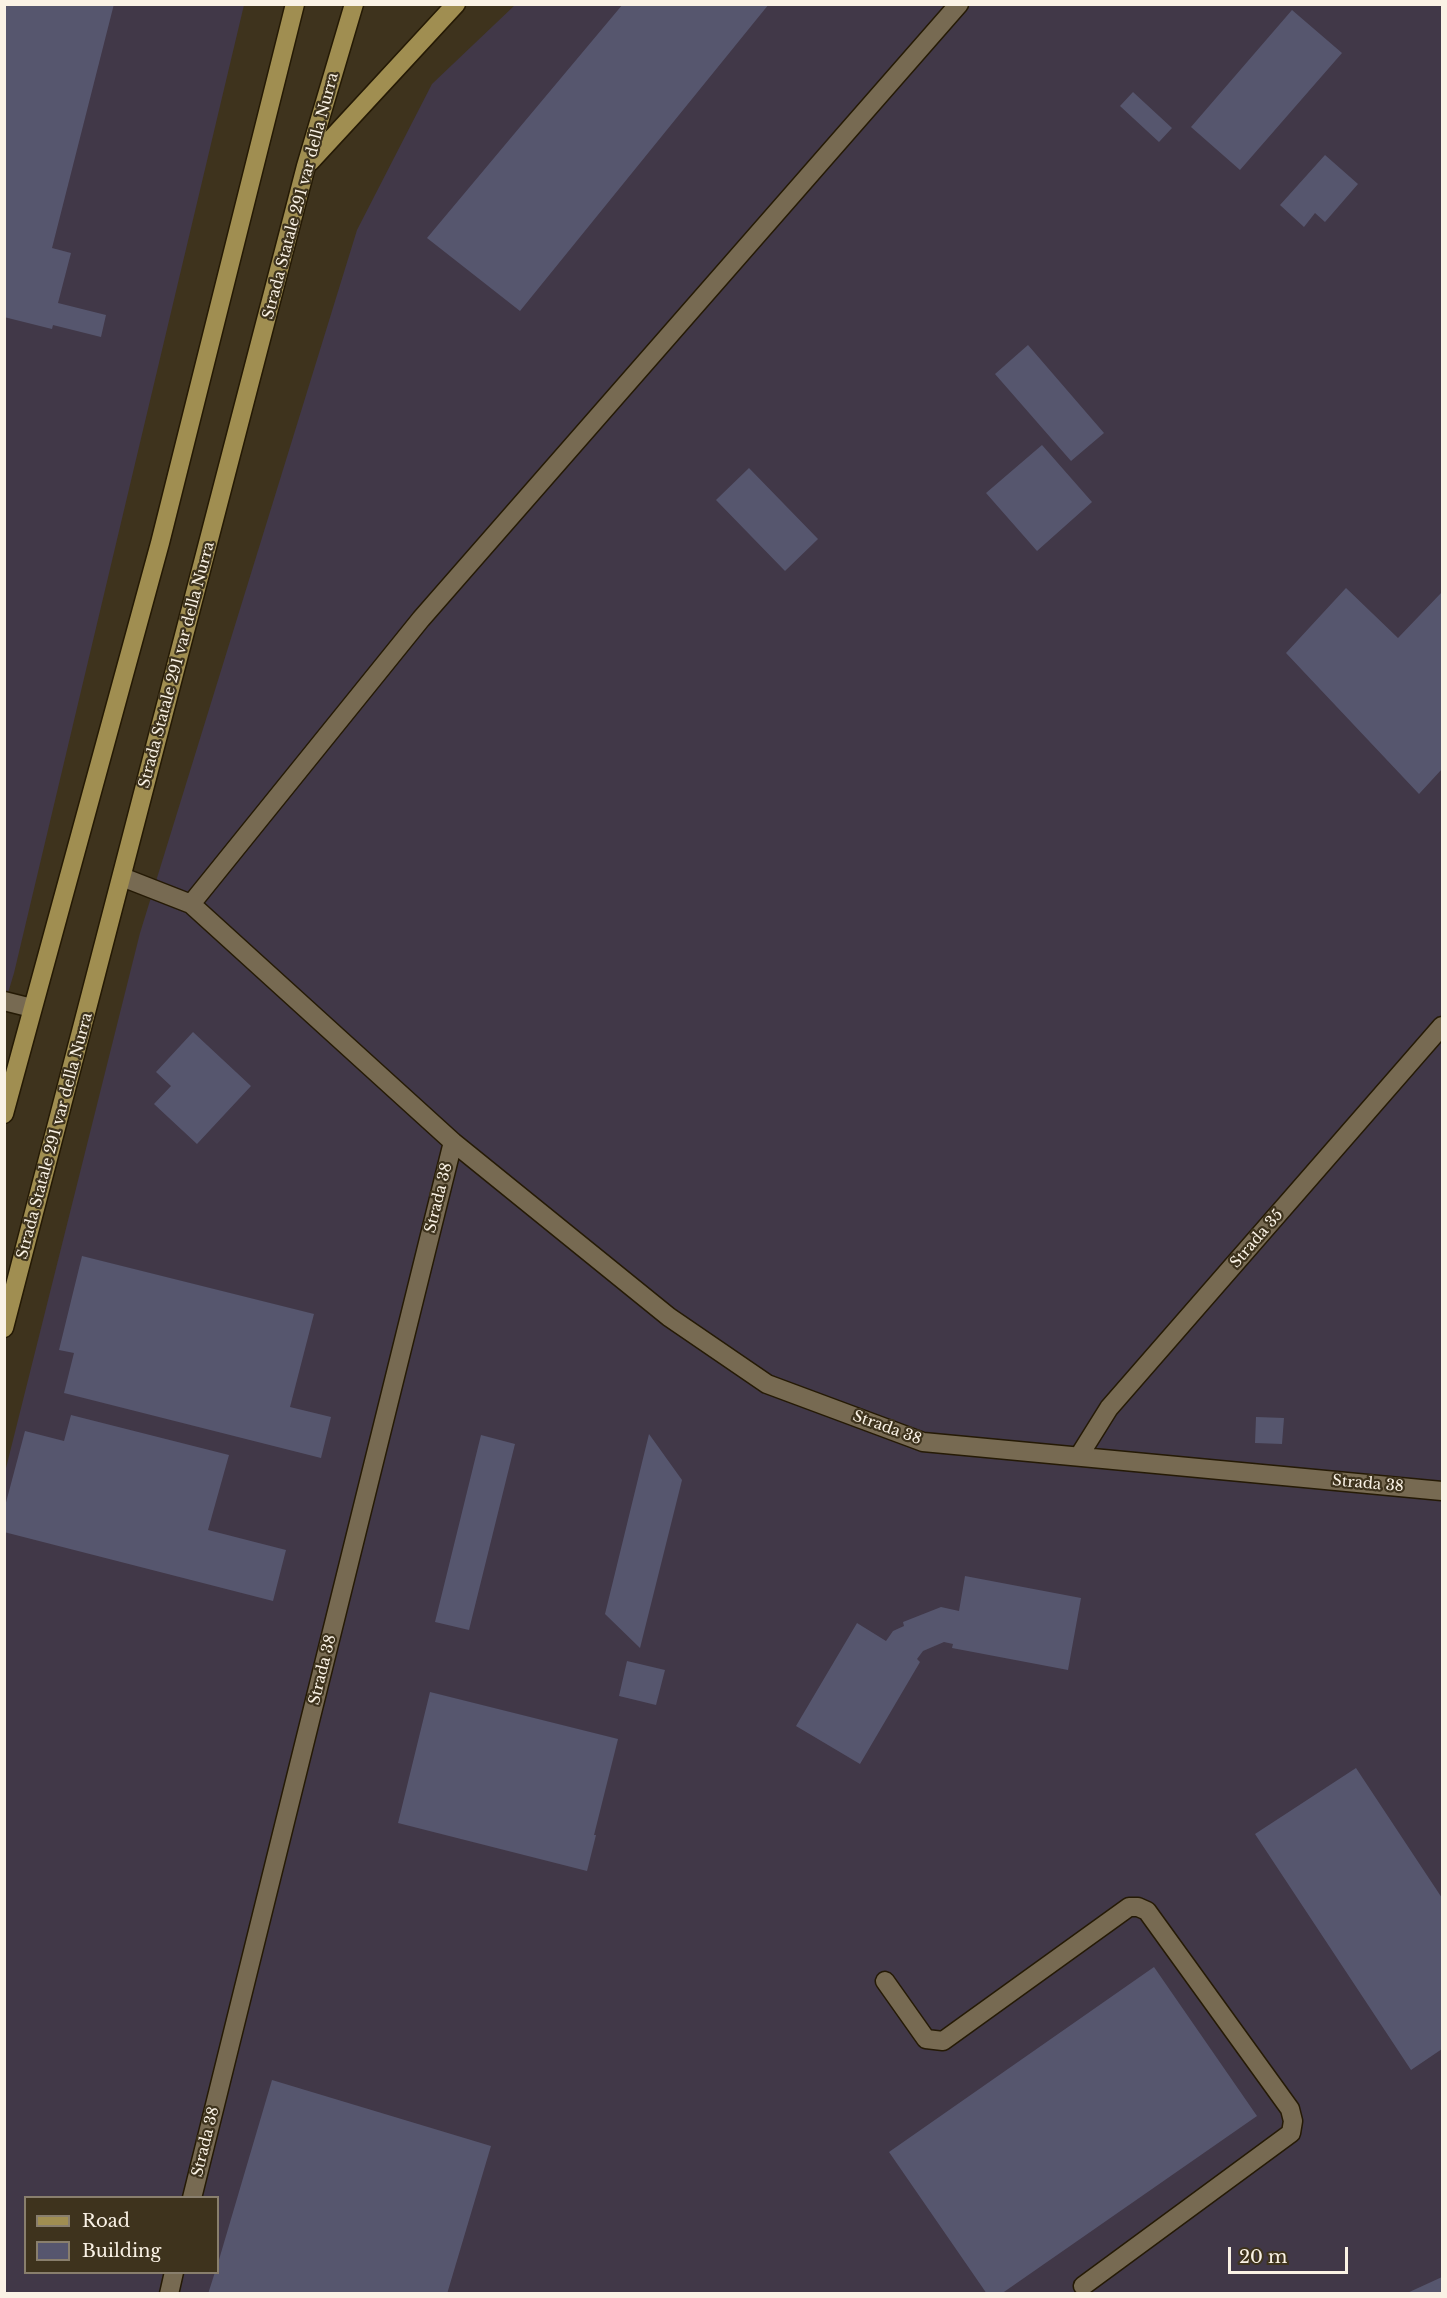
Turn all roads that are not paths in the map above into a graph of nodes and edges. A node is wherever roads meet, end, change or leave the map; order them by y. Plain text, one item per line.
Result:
1 (295, 4) edge
2 (354, 4) edge
3 (456, 4) edge
4 (959, 4) edge
5 (306, 166) junction
6 (122, 877) junction
7 (191, 904) junction
8 (4, 1001) edge
9 (32, 1008) junction
10 (1443, 1026) edge
11 (4, 1114) edge
12 (453, 1142) junction
13 (4, 1328) edge
14 (1078, 1456) junction
15 (1443, 1491) edge
16 (885, 1981) dead end
17 (192, 2196) edge
18 (174, 2274) edge
19 (1083, 2286) dead end
20 (169, 2294) edge

1 - 9 main road
2 - 5 main road, Strada Statale 291 var della Nurra
3 - 5 main road
4 - 7 street
5 - 6 main road, Strada Statale 291 var della Nurra
6 - 7 street, Strada 38
6 - 13 main road, Strada Statale 291 var della Nurra
7 - 12 street, Strada 38
8 - 9 street
9 - 11 main road
10 - 14 street, Strada 35
12 - 14 street, Strada 38
12 - 17 street, Strada 38
14 - 15 street, Strada 38
16 - 19 street
18 - 20 street

